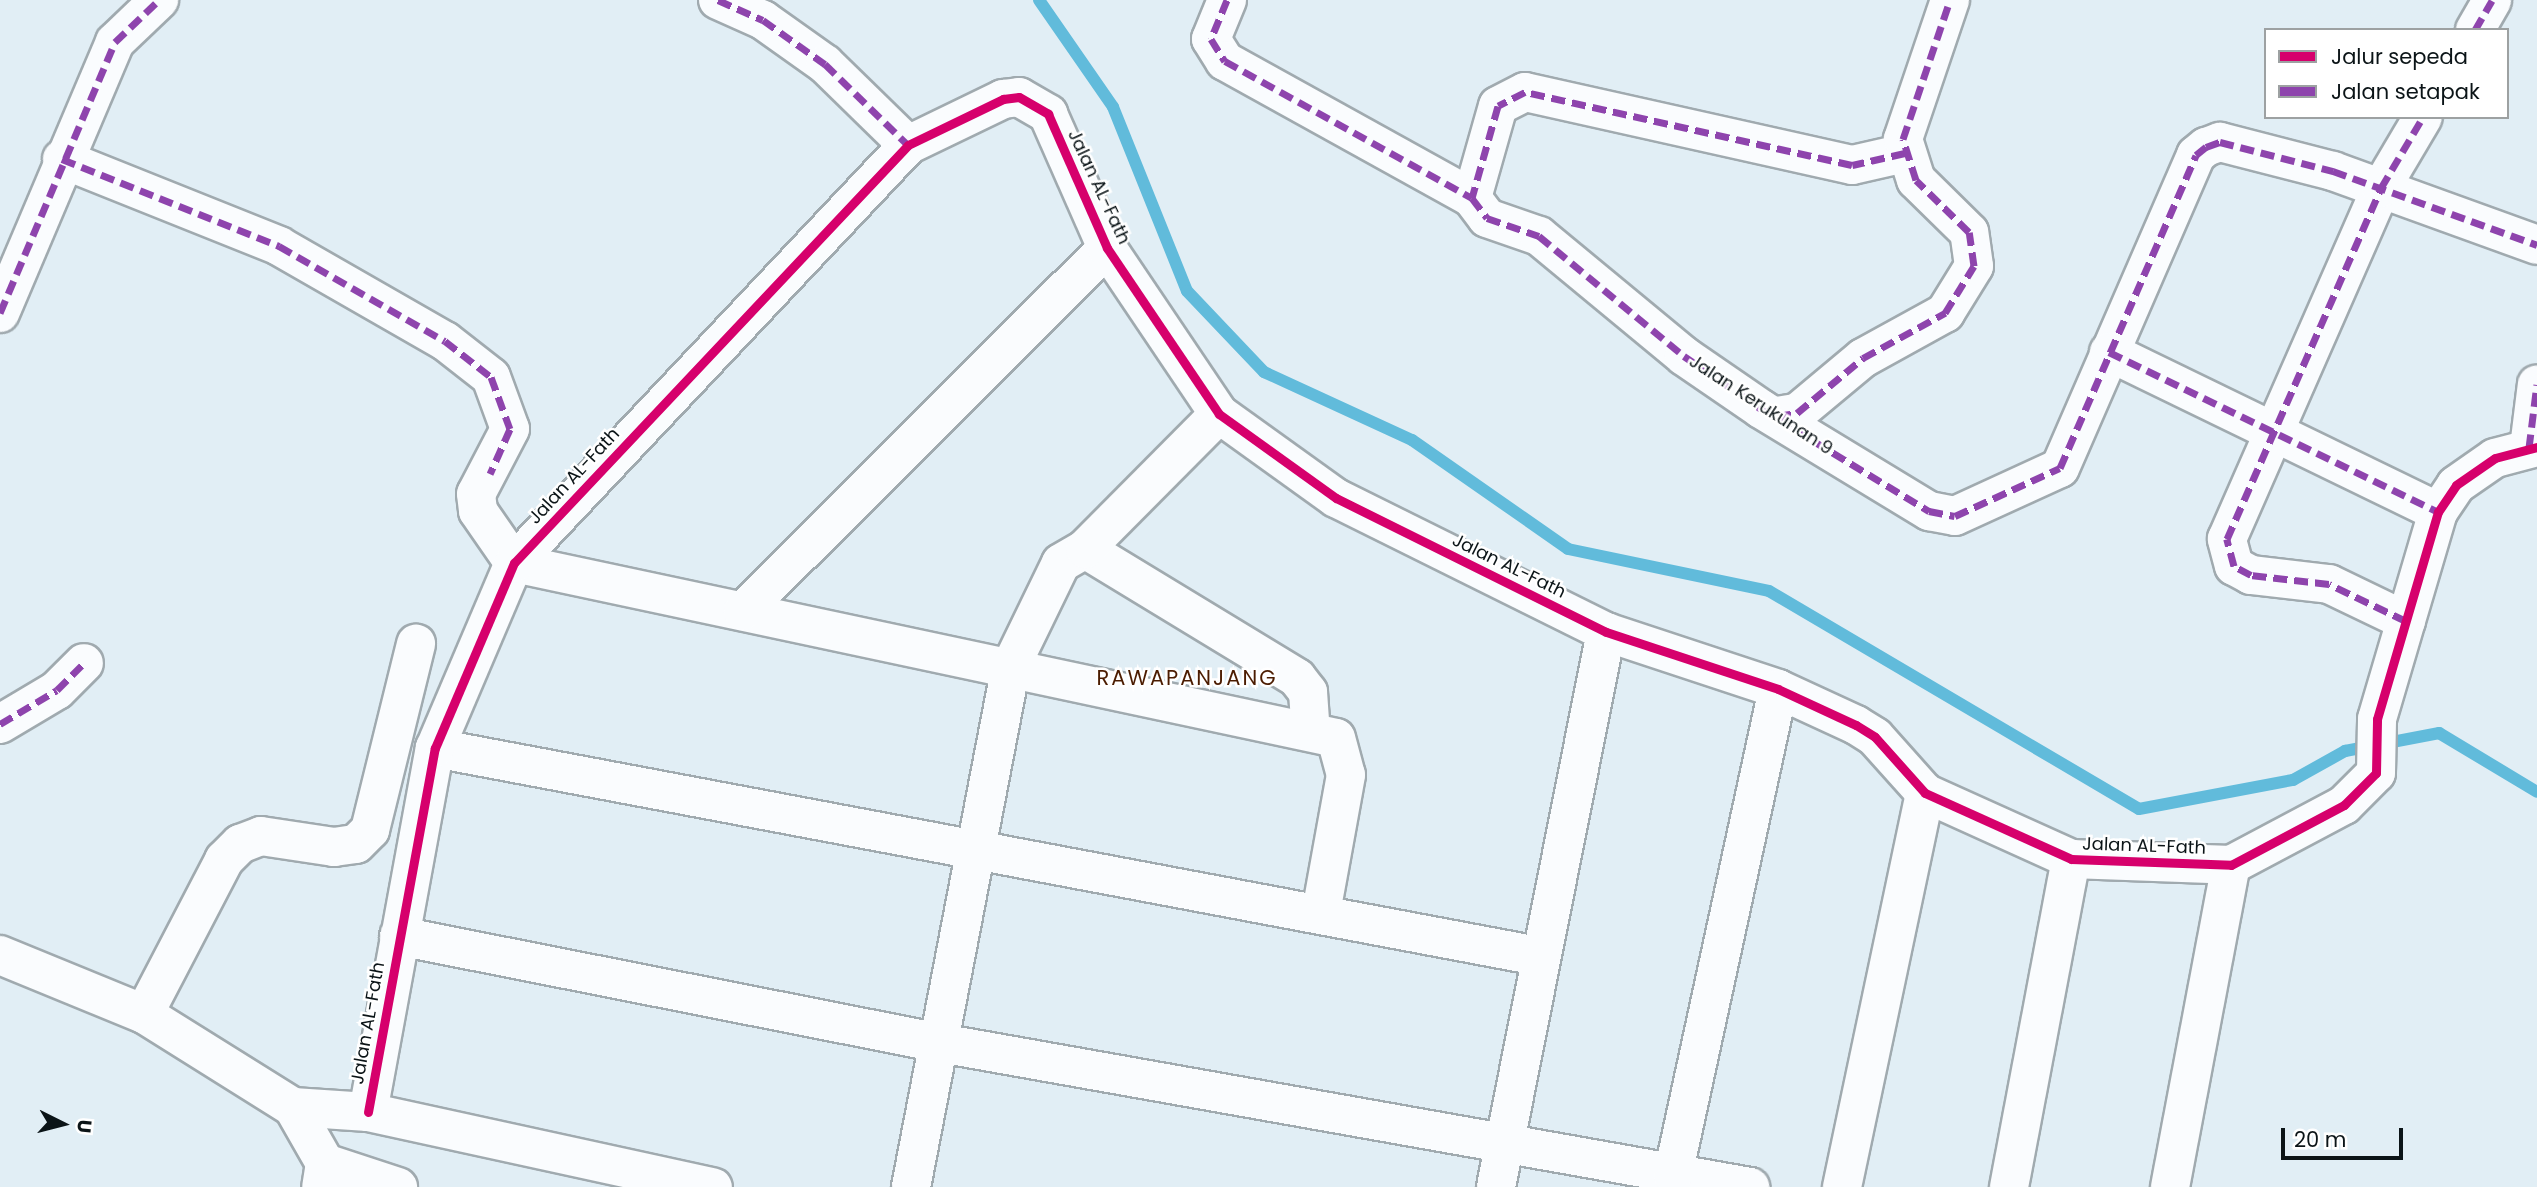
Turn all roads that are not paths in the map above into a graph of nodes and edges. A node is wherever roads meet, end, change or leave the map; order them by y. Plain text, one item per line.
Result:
1 (159, 0) edge
2 (719, 0) edge
3 (1227, 0) edge
4 (1950, 0) edge
5 (2492, 0) edge
6 (2476, 28) edge
7 (2422, 119) edge
8 (908, 145) junction
9 (1905, 153) junction
10 (62, 159) junction
11 (2381, 188) junction
12 (1472, 198) junction
13 (2537, 245) edge
14 (1107, 247) junction
15 (0, 313) edge
16 (2109, 352) junction
17 (2537, 384) edge
18 (1219, 414) junction
19 (1777, 416) junction
20 (2273, 436) junction
21 (2533, 448) edge
22 (2438, 512) junction
23 (1085, 549) junction
24 (514, 563) junction
25 (743, 611) junction
26 (2406, 621) junction
27 (1606, 632) junction
28 (416, 644) dead end
29 (84, 663) dead end
30 (1011, 666) junction
31 (1779, 690) junction
32 (0, 724) edge
33 (1311, 731) junction
34 (435, 748) junction
35 (1925, 793) junction
36 (979, 854) junction
37 (2071, 859) junction
38 (2231, 865) junction
39 (1321, 912) junction
40 (399, 936) junction
41 (0, 955) edge
42 (1538, 956) junction
43 (144, 1014) junction
44 (940, 1043) junction
45 (293, 1107) junction
46 (368, 1112) junction
47 (1504, 1145) junction
48 (323, 1175) edge
49 (1673, 1175) junction
50 (382, 1186) edge
51 (698, 1186) edge
52 (911, 1187) edge
53 (1496, 1187) edge
54 (1750, 1187) edge
55 (1842, 1187) edge
56 (2009, 1187) edge
57 (2170, 1187) edge

1 - 10 street
2 - 8 street
3 - 12 street, Jalan Kerukunan 9
4 - 9 street
5 - 6 street
7 - 11 street
8 - 14 street, Jalan AL-Fath
8 - 24 street, Jalan AL-Fath
9 - 12 street
9 - 19 street
10 - 15 street
10 - 24 street
11 - 13 street, Jalan Kerukunan 9
11 - 16 street, Jalan Kerukunan 9
11 - 20 street
12 - 19 street, Jalan Kerukunan 9
14 - 18 street, Jalan AL-Fath
14 - 25 street
16 - 19 street, Jalan Kerukunan 9
16 - 20 street
17 - 21 street
18 - 23 street
18 - 27 street, Jalan AL-Fath
20 - 22 street
20 - 26 street
21 - 22 street
22 - 26 street
23 - 30 street
23 - 33 street
24 - 25 street
24 - 34 street, Jalan AL-Fath
25 - 30 street
26 - 38 street
27 - 31 street, Jalan AL-Fath
27 - 42 street
28 - 43 street
29 - 32 street
30 - 33 street
30 - 36 street
31 - 35 street, Jalan AL-Fath
31 - 49 street
33 - 39 street
34 - 36 street
34 - 40 street, Jalan AL-Fath
35 - 37 street, Jalan AL-Fath
35 - 55 street
36 - 39 street
36 - 44 street
37 - 38 street, Jalan AL-Fath
37 - 56 street
38 - 57 street
39 - 42 street
40 - 44 street
40 - 46 street, Jalan AL-Fath
41 - 43 street
42 - 47 street
43 - 45 street
44 - 47 street
44 - 52 street
45 - 46 street
45 - 48 street
46 - 51 street
47 - 49 street
47 - 53 street
48 - 50 street
49 - 54 street

